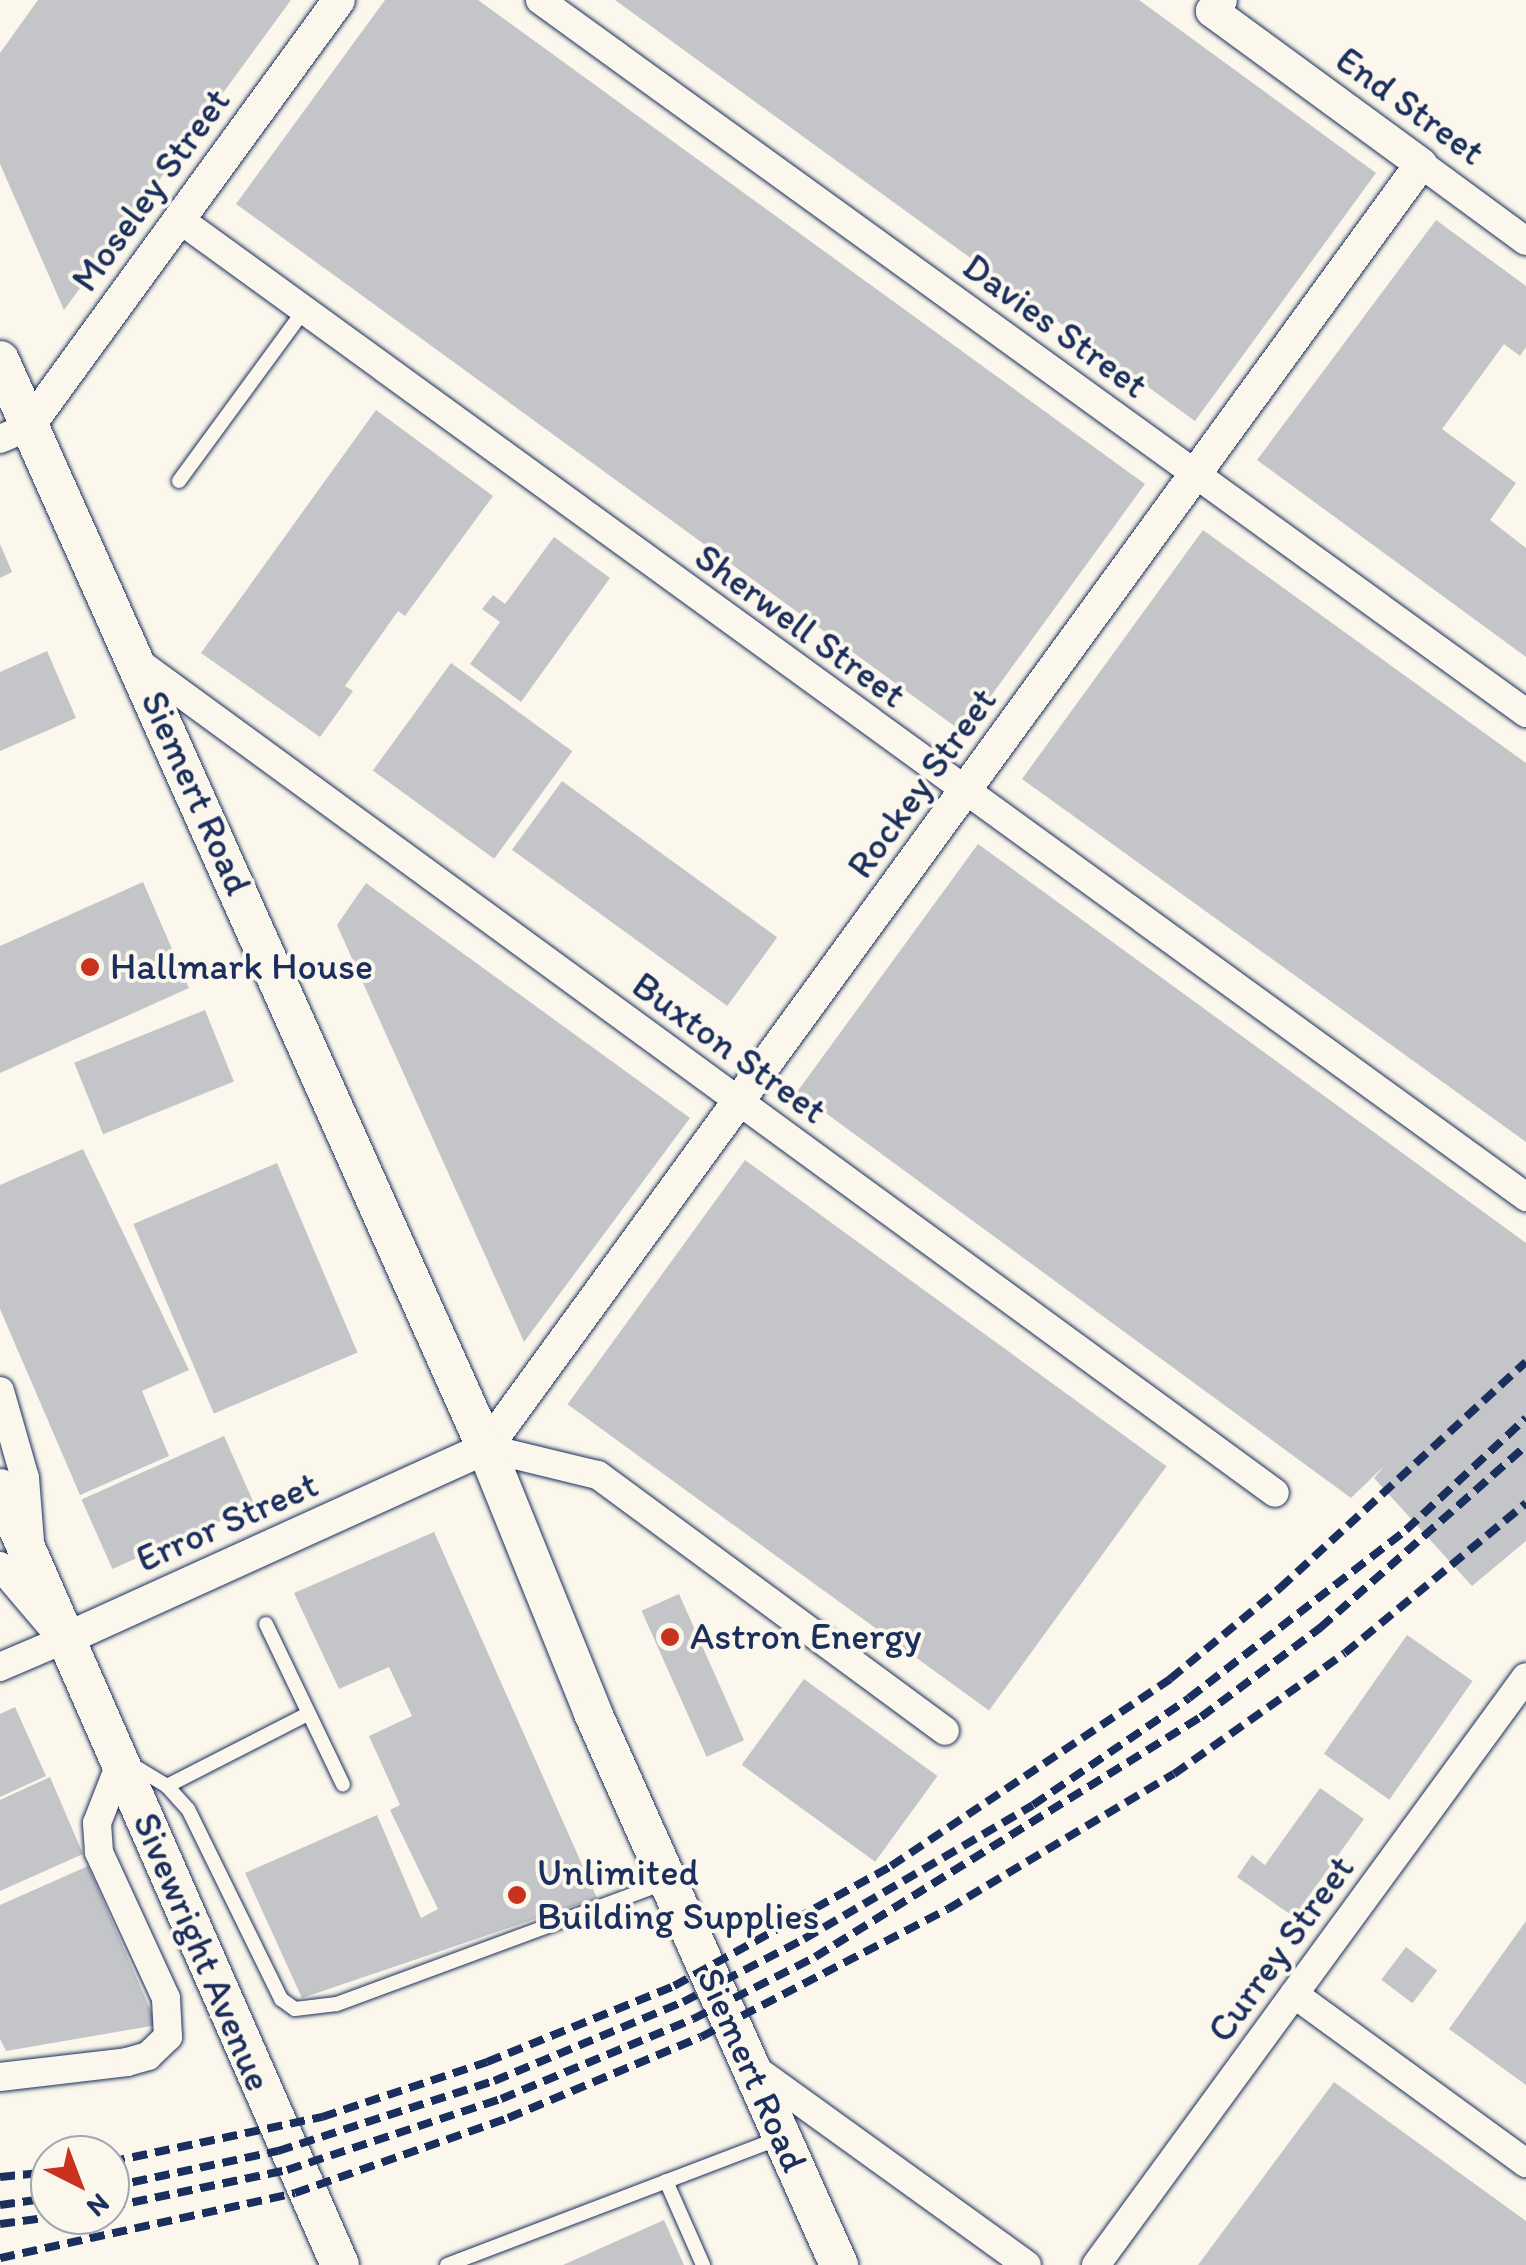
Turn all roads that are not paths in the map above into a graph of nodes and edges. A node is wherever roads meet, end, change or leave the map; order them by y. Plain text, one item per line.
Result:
1 (339, 0) edge
2 (540, 0) edge
3 (1210, 4) edge
4 (1421, 164) junction
5 (178, 218) junction
6 (1526, 241) edge
7 (304, 310) junction
8 (0, 360) edge
9 (14, 433) edge
10 (1196, 474) junction
11 (179, 481) dead end
12 (138, 662) junction
13 (1526, 713) edge
14 (965, 793) junction
15 (740, 1102) junction
16 (1526, 1197) edge
17 (0, 1391) edge
18 (486, 1448) junction
19 (0, 1488) edge
20 (1275, 1493) dead end
21 (16, 1566) edge
22 (266, 1624) dead end
23 (62, 1640) junction
24 (0, 1667) edge
25 (1526, 1676) edge
26 (308, 1714) junction
27 (945, 1731) dead end
28 (122, 1759) junction
29 (342, 1785) dead end
30 (167, 1786) junction
31 (667, 1882) junction
32 (1294, 1994) junction
33 (750, 2065) junction
34 (0, 2077) edge
35 (782, 2137) junction
36 (1526, 2163) edge
37 (666, 2181) junction
38 (340, 2265) edge
39 (447, 2265) edge
40 (703, 2265) edge
41 (839, 2265) edge
42 (1027, 2265) edge
43 (1096, 2265) edge

1 - 5 street, Moseley Street
2 - 10 street, Davies Street
3 - 4 street, End Street
4 - 6 street, End Street
4 - 10 street, Rockey Street
5 - 7 street, Sherwell Street
5 - 9 street, Moseley Street
7 - 11 lane
7 - 14 street, Sherwell Street
8 - 9 main road, Siemert Road
9 - 12 main road, Siemert Road
10 - 13 street, Davies Street
10 - 14 street, Rockey Street
12 - 15 street, Buxton Street
12 - 18 main road, Siemert Road
14 - 15 street, Rockey Street
14 - 16 street, Sherwell Street
15 - 18 street, Rockey Street
15 - 20 street, Buxton Street
17 - 21 street
18 - 23 street, Error Street
18 - 27 street
18 - 31 main road, Siemert Road
19 - 21 main road, Sivewright Avenue
21 - 23 main road, Sivewright Avenue
22 - 26 lane
23 - 24 street, Error Street
23 - 28 main road, Sivewright Avenue
25 - 32 street, Currey Street
26 - 29 lane
26 - 30 lane
28 - 30 lane
28 - 34 street
28 - 38 main road, Sivewright Avenue
30 - 31 lane
31 - 33 main road, Siemert Road
32 - 36 street
32 - 43 street, Currey Street
33 - 35 main road, Siemert Road
33 - 42 street
35 - 37 lane
35 - 41 main road, Siemert Road
37 - 39 lane
37 - 40 lane

